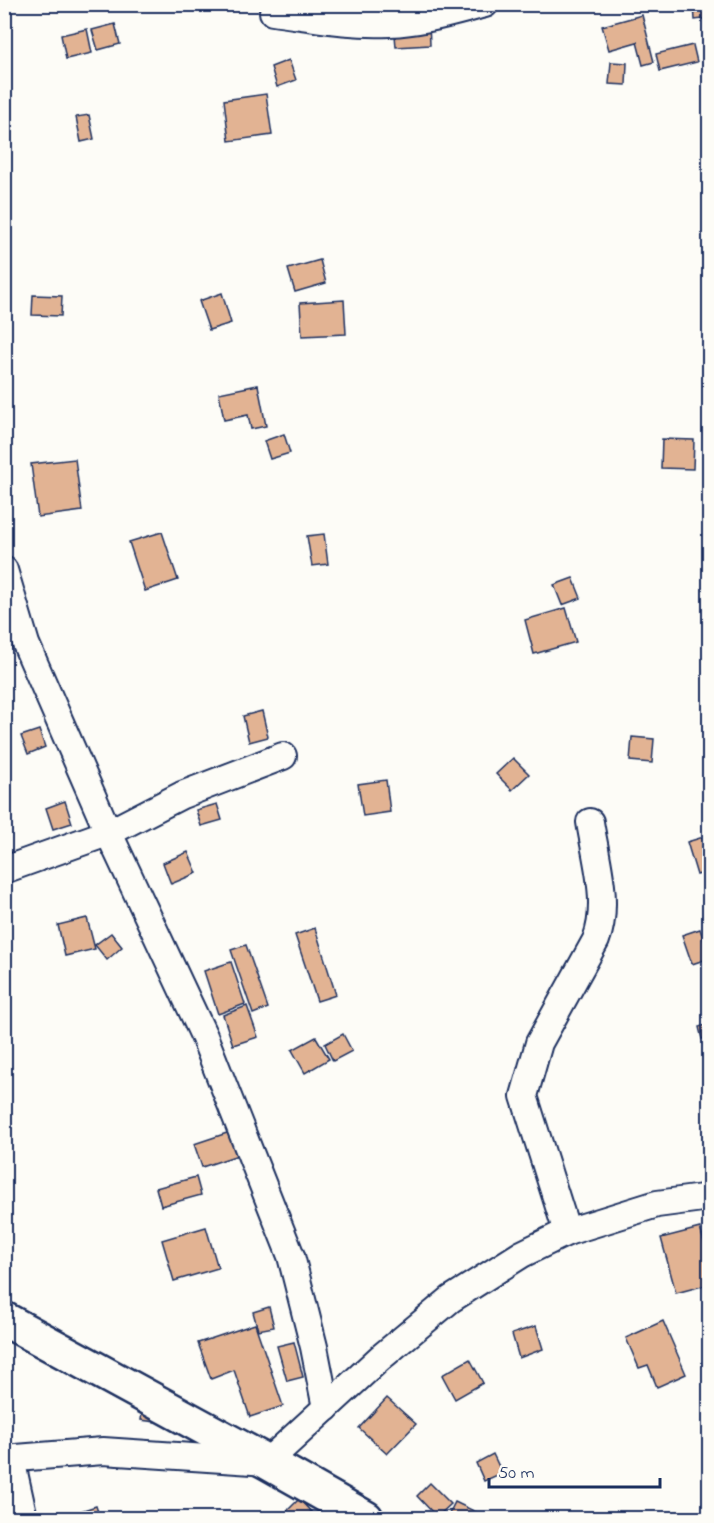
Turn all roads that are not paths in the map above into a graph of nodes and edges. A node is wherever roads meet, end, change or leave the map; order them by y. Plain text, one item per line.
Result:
1 (486, 4) edge
2 (273, 12) dead end
3 (4, 570) edge
4 (283, 756) dead end
5 (590, 822) dead end
6 (110, 832) junction
7 (4, 870) edge
8 (710, 1197) edge
9 (567, 1232) junction
10 (4, 1319) edge
11 (326, 1408) junction
12 (8, 1459) edge
13 (267, 1462) junction
14 (24, 1518) edge
15 (366, 1518) edge

1 - 2 street
3 - 6 street
4 - 6 street
5 - 9 street
6 - 7 street
6 - 11 street
8 - 9 street
9 - 11 street
10 - 13 street
11 - 13 street
12 - 13 street
12 - 14 street
13 - 15 street

